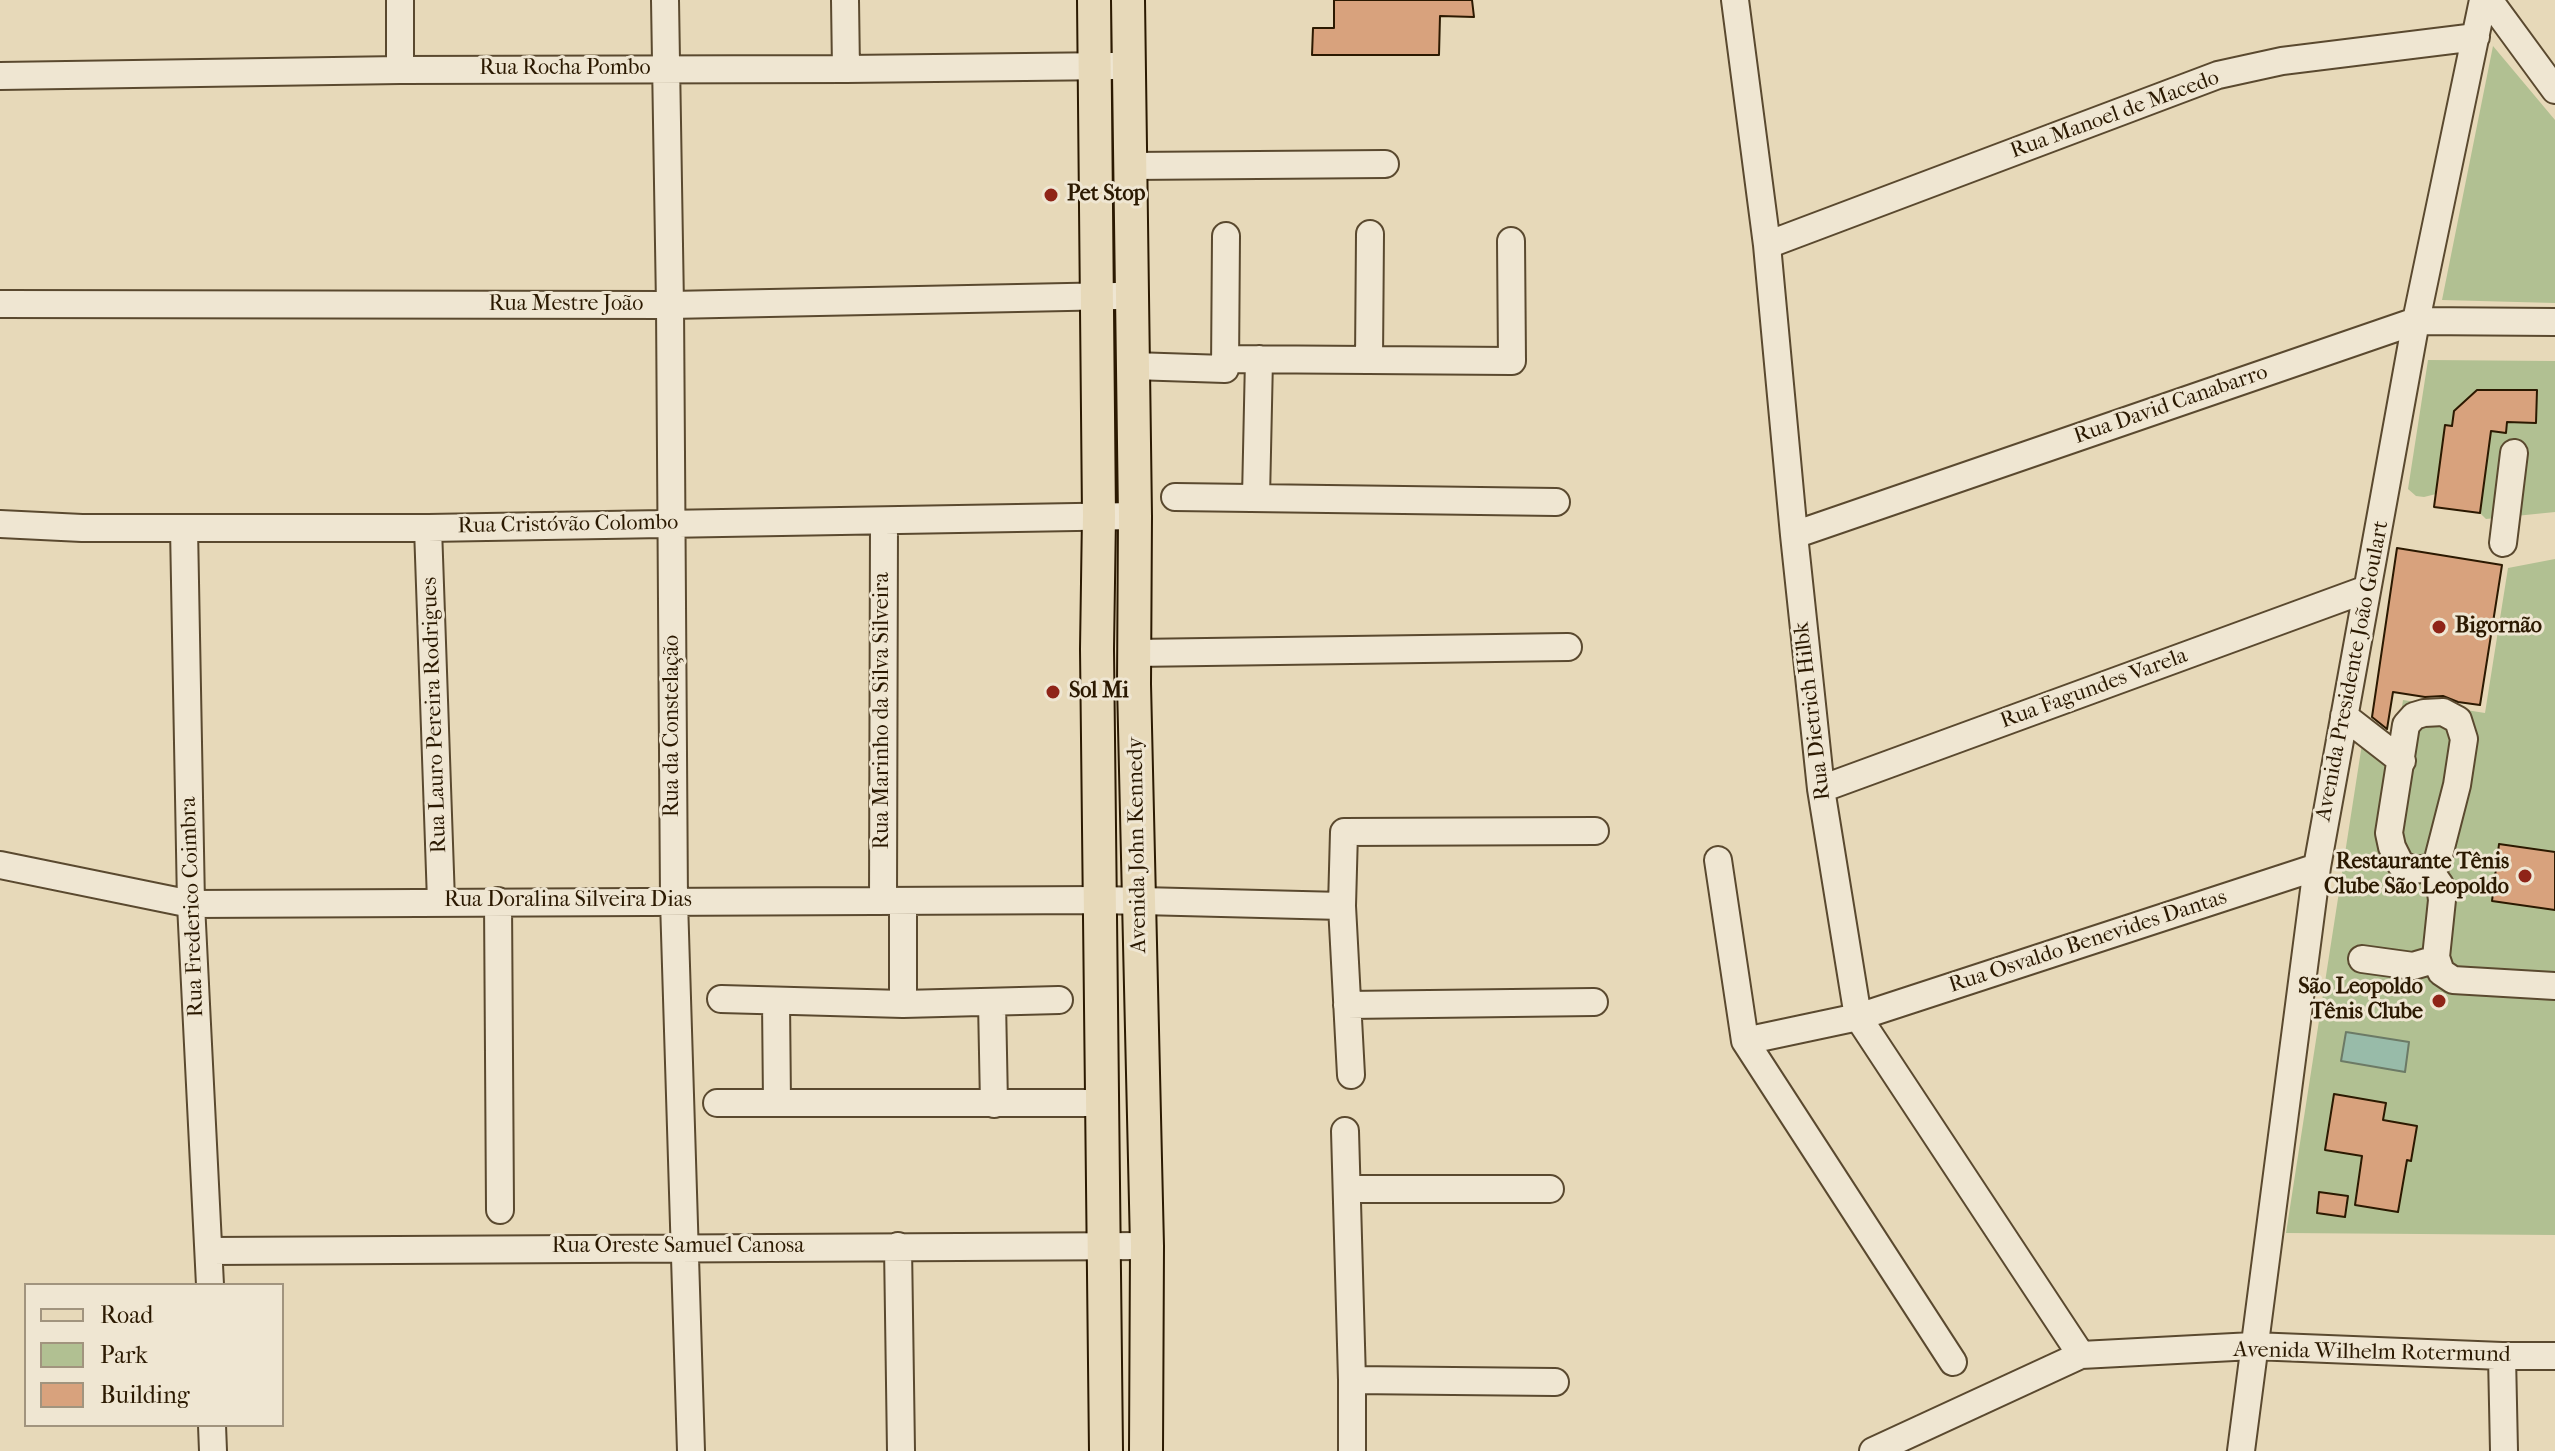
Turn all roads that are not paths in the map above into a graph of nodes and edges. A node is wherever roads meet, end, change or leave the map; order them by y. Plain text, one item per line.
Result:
1 (400, 0) edge
2 (665, 0) edge
3 (845, 0) edge
4 (1094, 0) edge
5 (1128, 0) edge
6 (1735, 0) edge
7 (2486, 0) edge
8 (2476, 37) junction
9 (1095, 65) junction
10 (1129, 66) junction
11 (665, 68) junction
12 (846, 69) junction
13 (400, 70) junction
14 (0, 76) edge
15 (2554, 88) edge
16 (1385, 164) dead end
17 (1131, 166) junction
18 (1370, 234) dead end
19 (1226, 236) dead end
20 (1511, 241) dead end
21 (1767, 245) junction
22 (1096, 296) junction
23 (1132, 296) junction
24 (0, 304) edge
25 (670, 305) junction
26 (2416, 321) junction
27 (2555, 322) edge
28 (1225, 359) junction
29 (1259, 359) junction
30 (1369, 360) junction
31 (1133, 366) junction
32 (2514, 453) dead end
33 (1175, 497) dead end
34 (1256, 498) junction
35 (1556, 502) dead end
36 (1099, 516) junction
37 (1135, 516) junction
38 (884, 521) junction
39 (672, 523) junction
40 (0, 524) edge
41 (184, 528) junction
42 (428, 528) junction
43 (1794, 535) junction
44 (2503, 543) dead end
45 (2367, 589) junction
46 (1568, 647) dead end
47 (1134, 653) junction
48 (2344, 716) junction
49 (2402, 761) junction
50 (1821, 789) junction
51 (1595, 831) dead end
52 (1718, 860) dead end
53 (0, 865) edge
54 (2317, 867) junction
55 (2428, 868) junction
56 (1101, 900) junction
57 (441, 901) junction
58 (498, 901) junction
59 (674, 901) junction
60 (893, 901) junction
61 (1140, 901) junction
62 (191, 904) junction
63 (1342, 906) junction
64 (2436, 957) junction
65 (2362, 959) dead end
66 (2555, 986) edge
67 (721, 999) dead end
68 (1059, 1000) dead end
69 (776, 1001) junction
70 (992, 1002) junction
71 (1594, 1002) dead end
72 (903, 1004) junction
73 (1347, 1005) junction
74 (1858, 1017) junction
75 (1745, 1041) junction
76 (1351, 1075) dead end
77 (717, 1103) dead end
78 (777, 1103) junction
79 (1104, 1103) junction
80 (994, 1104) junction
81 (1345, 1131) dead end
82 (1347, 1189) junction
83 (1550, 1189) dead end
84 (500, 1210) dead end
85 (898, 1246) junction
86 (1147, 1246) junction
87 (685, 1247) junction
88 (1106, 1247) junction
89 (210, 1251) junction
90 (210, 1283) edge
91 (2253, 1346) junction
92 (2081, 1355) junction
93 (2502, 1356) junction
94 (2555, 1356) edge
95 (1953, 1362) dead end
96 (1352, 1380) junction
97 (1555, 1382) dead end
98 (212, 1427) edge
99 (1886, 1448) edge
100 (213, 1451) edge
101 (691, 1451) edge
102 (901, 1451) edge
103 (1106, 1451) edge
104 (1146, 1451) edge
105 (1352, 1451) edge
106 (2241, 1451) edge
107 (2504, 1451) edge

1 - 13 street
2 - 11 street, Rua da Constelação
3 - 12 street
4 - 9 main road, Avenida John Kennedy
5 - 10 main road, Avenida John Kennedy
6 - 21 street, Rua Dietrich Hilbk
7 - 8 street, Avenida Presidente João Goulart
7 - 15 street
8 - 21 street, Rua Manoel de Macedo
8 - 26 street, Avenida Presidente João Goulart
9 - 10 street, Rua Rocha Pombo
9 - 12 street, Rua Rocha Pombo
9 - 22 main road, Avenida John Kennedy
10 - 17 main road, Avenida John Kennedy
11 - 12 street, Rua Rocha Pombo
11 - 13 street, Rua Rocha Pombo
11 - 25 street, Rua da Constelação
13 - 14 street, Rua Rocha Pombo
16 - 17 street
17 - 23 main road, Avenida John Kennedy
18 - 30 street
19 - 28 street
20 - 30 street
21 - 43 street, Rua Dietrich Hilbk
22 - 23 street, Rua Mestre João
22 - 25 street, Rua Mestre João
22 - 36 main road, Avenida John Kennedy
23 - 31 main road, Avenida John Kennedy
24 - 25 street, Rua Mestre João
25 - 39 street, Rua da Constelação
26 - 27 street, Rua David Canabarro
26 - 43 street, Rua David Canabarro
26 - 45 street, Avenida Presidente João Goulart
28 - 29 street
28 - 31 street
29 - 30 street
29 - 34 street
31 - 37 main road, Avenida John Kennedy
32 - 44 street
33 - 34 street
34 - 35 street
36 - 37 street, Rua Cristóvão Colombo
36 - 38 street, Rua Cristóvão Colombo
36 - 56 main road, Avenida John Kennedy
37 - 47 main road, Avenida John Kennedy
38 - 39 street, Rua Cristóvão Colombo
38 - 60 street, Rua Marinho da Silva Silveira
39 - 42 street, Rua Cristóvão Colombo
39 - 59 street, Rua da Constelação
40 - 41 street, Rua Cristóvão Colombo
41 - 42 street, Rua Cristóvão Colombo
41 - 62 street, Rua Frederico Coimbra
42 - 57 street, Rua Lauro Pereira Rodrigues
43 - 50 street, Rua Dietrich Hilbk
45 - 48 street, Avenida Presidente João Goulart
45 - 50 street, Rua Fagundes Varela
46 - 47 street
47 - 61 main road, Avenida John Kennedy
48 - 49 street
48 - 54 street, Avenida Presidente João Goulart
49 - 55 street
49 - 55 street
50 - 74 street, Rua Dietrich Hilbk
51 - 63 street
52 - 75 street
53 - 62 street, Rua Doralina Silveira Dias
54 - 74 street, Rua Osvaldo Benevides Dantas
54 - 91 street, Avenida Presidente João Goulart
55 - 64 street
56 - 60 street, Rua Doralina Silveira Dias
56 - 61 street, Rua Doralina Silveira Dias
56 - 79 main road, Avenida John Kennedy
57 - 58 street, Rua Doralina Silveira Dias
57 - 62 street, Rua Doralina Silveira Dias
58 - 59 street, Rua Doralina Silveira Dias
58 - 84 street
59 - 60 street, Rua Doralina Silveira Dias
59 - 87 street, Rua da Constelação
60 - 72 street, Rua Marinho da Silva Silveira
61 - 63 street, Rua Doralina Silveira Dias
61 - 86 main road, Avenida John Kennedy
62 - 89 street, Rua Frederico Coimbra
63 - 73 street
64 - 65 street
64 - 66 street
67 - 69 street
68 - 70 street
69 - 72 street
69 - 78 street
70 - 72 street
70 - 80 street
71 - 73 street
73 - 76 street
74 - 75 street, Rua Osvaldo Benevides Dantas
74 - 92 street, Rua Dietrich Hilbk
75 - 95 street
77 - 78 street
78 - 80 street
79 - 80 street
79 - 88 main road, Avenida John Kennedy
81 - 82 street
82 - 83 street
82 - 96 street
85 - 87 street, Rua Oreste Samuel Canosa
85 - 88 street, Rua Oreste Samuel Canosa
85 - 102 street
86 - 88 street, Rua Oreste Samuel Canosa
86 - 104 main road, Avenida John Kennedy
87 - 89 street, Rua Oreste Samuel Canosa
87 - 101 street, Rua da Constelação
88 - 103 main road, Avenida John Kennedy
89 - 90 street, Rua Frederico Coimbra
91 - 92 street, Avenida Wilhelm Rotermund
91 - 93 street, Avenida Wilhelm Rotermund
91 - 106 street, Avenida Presidente João Goulart
92 - 99 street, Avenida Wilhelm Rotermund
93 - 94 street, Avenida Wilhelm Rotermund
93 - 107 street
96 - 97 street
96 - 105 street
98 - 100 street

